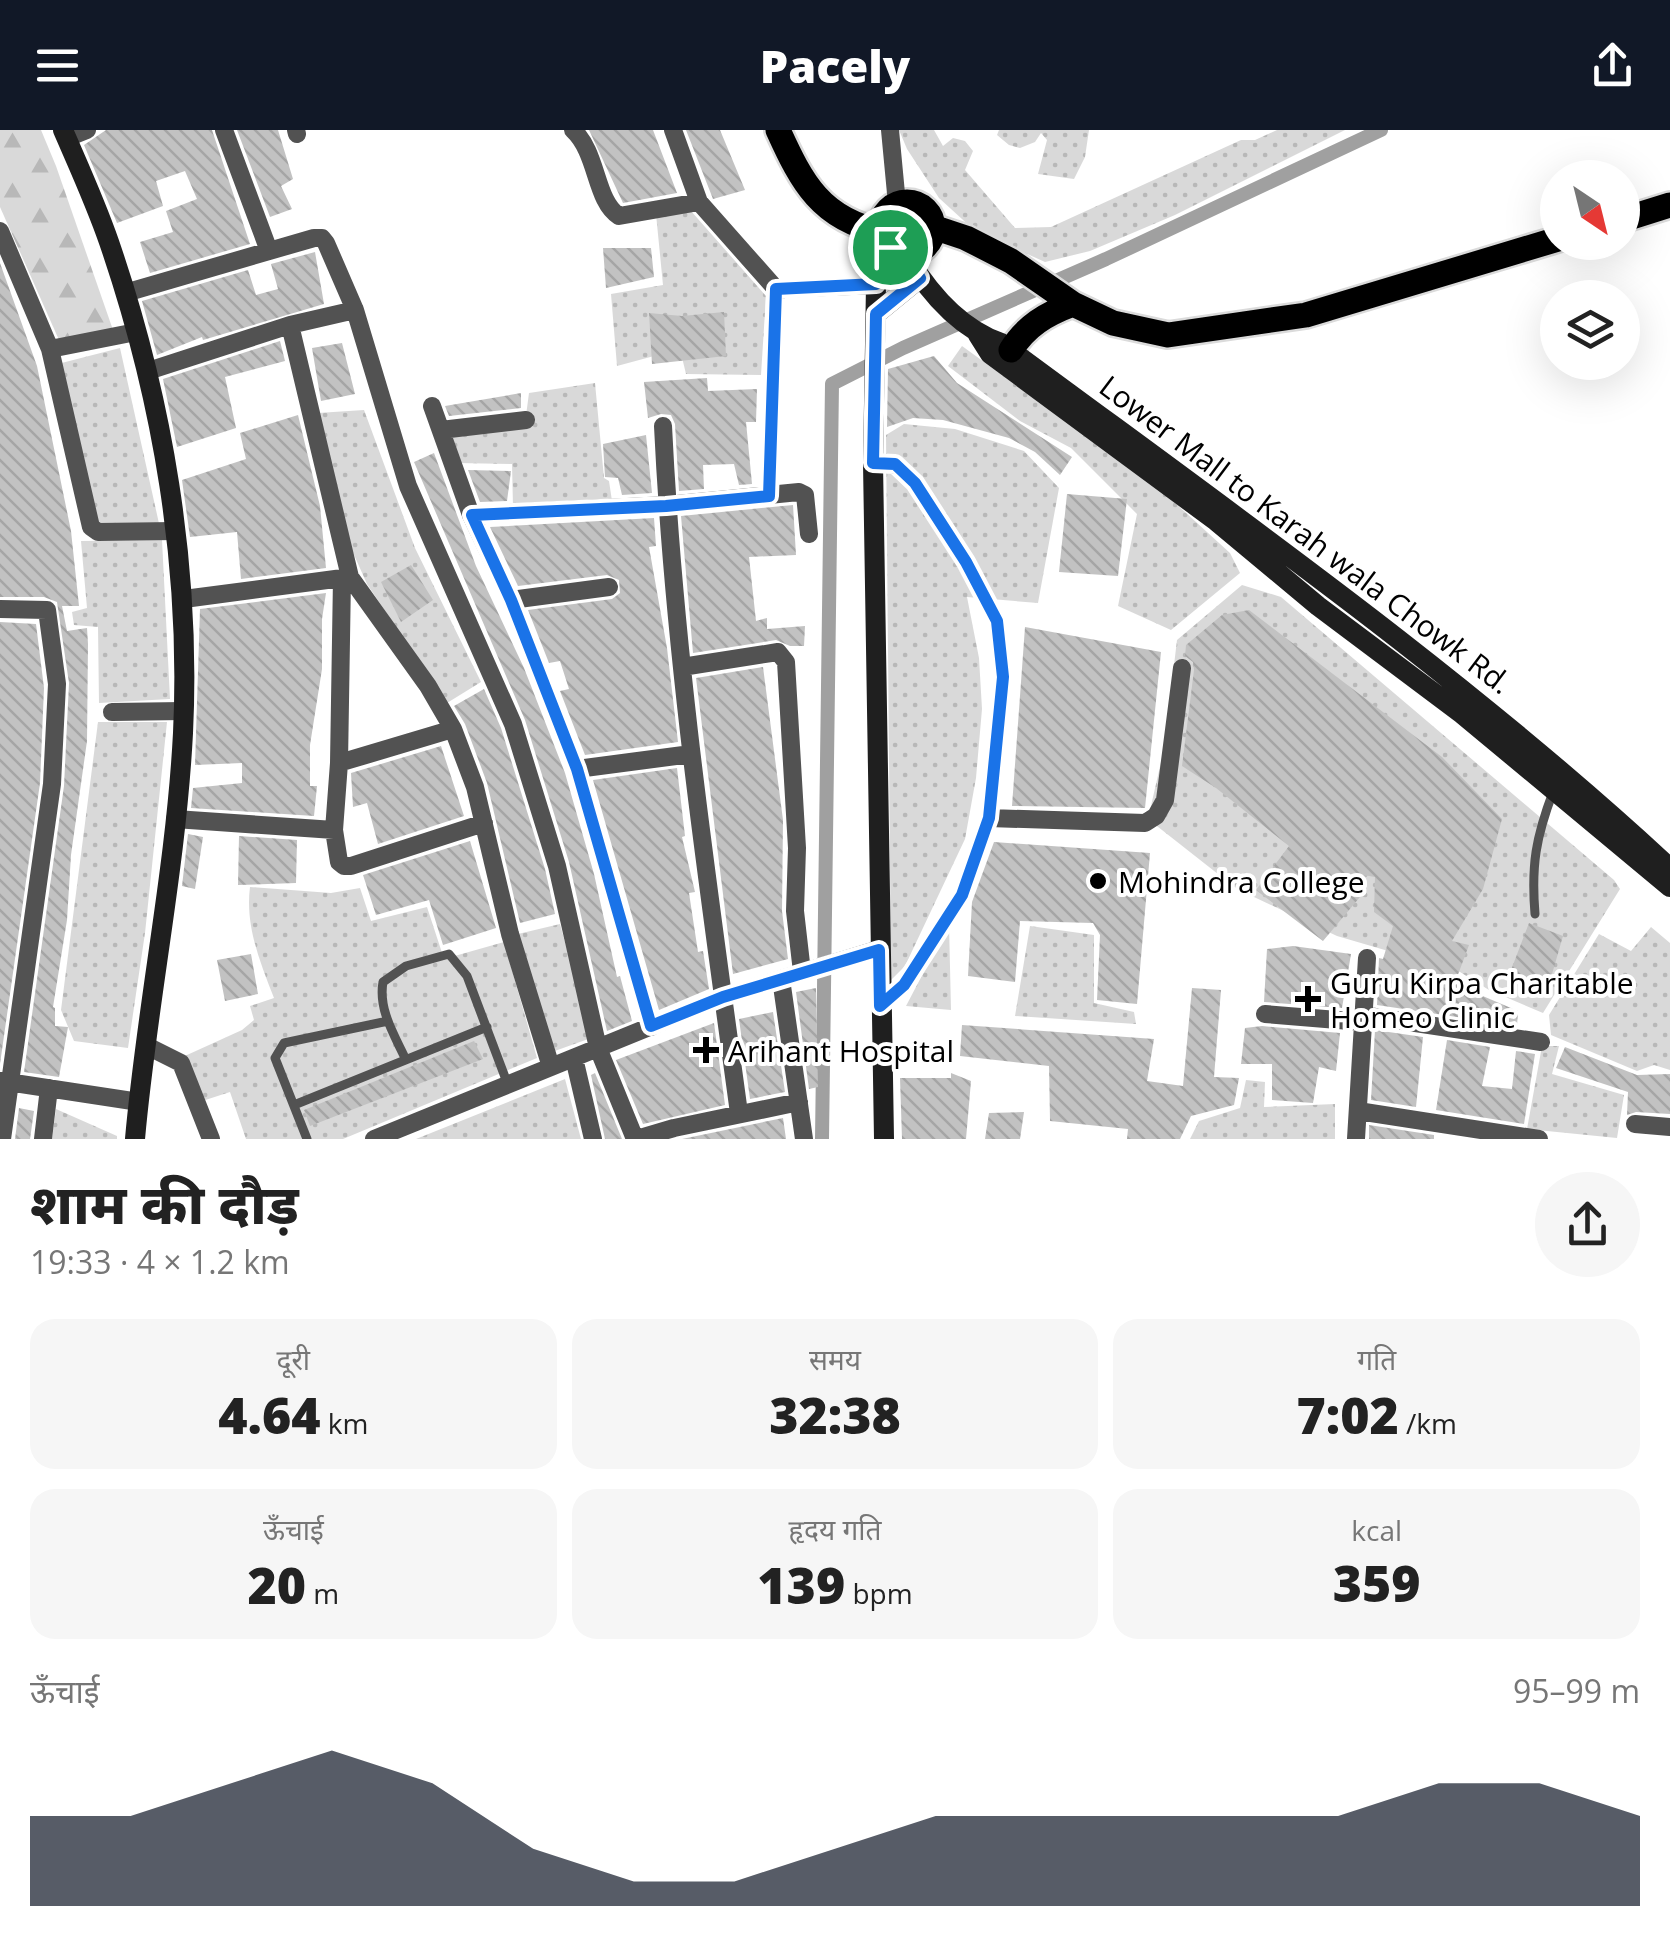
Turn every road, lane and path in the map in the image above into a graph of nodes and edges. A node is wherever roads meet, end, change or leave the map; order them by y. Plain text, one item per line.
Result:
1 (88, 130) edge
2 (224, 130) edge
3 (573, 130) edge
4 (673, 130) edge
5 (778, 130) edge
6 (890, 130) edge
7 (65, 134) edge
8 (699, 202) junction
9 (897, 204) junction
10 (1670, 206) edge
11 (1640, 215) edge
12 (933, 227) junction
13 (0, 231) edge
14 (892, 244) junction
15 (1540, 244) edge
16 (268, 251) junction
17 (920, 278) junction
18 (876, 284) junction
19 (776, 289) junction
20 (125, 293) junction
21 (1059, 294) junction
22 (355, 310) junction
23 (876, 314) junction
24 (290, 325) junction
25 (136, 332) junction
26 (976, 333) junction
27 (50, 350) junction
28 (1011, 350) junction
29 (148, 371) junction
30 (432, 406) dead end
31 (526, 420) dead end
32 (663, 426) dead end
33 (441, 430) junction
34 (873, 463) junction
35 (769, 496) junction
36 (666, 506) junction
37 (472, 515) junction
38 (174, 531) junction
39 (808, 534) dead end
40 (346, 578) junction
41 (610, 587) dead end
42 (184, 599) junction
43 (511, 600) junction
44 (0, 608) edge
45 (682, 667) junction
46 (1182, 668) dead end
47 (183, 711) junction
48 (112, 712) dead end
49 (454, 729) junction
50 (690, 754) junction
51 (1529, 756) junction
52 (339, 763) junction
53 (577, 769) junction
54 (1554, 790) junction
55 (989, 818) junction
56 (175, 819) junction
57 (484, 823) junction
58 (334, 830) junction
59 (1670, 868) edge
60 (1670, 887) edge
61 (1535, 914) dead end
62 (879, 950) junction
63 (1366, 958) dead end
64 (809, 970) junction
65 (781, 979) junction
66 (723, 997) junction
67 (880, 1006) junction
68 (1265, 1014) dead end
69 (1362, 1018) junction
70 (388, 1021) junction
71 (651, 1026) junction
72 (486, 1027) junction
73 (1542, 1042) dead end
74 (144, 1045) junction
75 (598, 1048) junction
76 (574, 1058) junction
77 (406, 1060) junction
78 (551, 1067) junction
79 (6, 1081) edge
80 (508, 1085) junction
81 (49, 1088) junction
82 (138, 1102) junction
83 (799, 1102) junction
84 (294, 1105) junction
85 (1358, 1111) junction
86 (739, 1113) junction
87 (1636, 1124) dead end
88 (1670, 1127) edge
89 (2, 1139) edge
90 (43, 1139) edge
91 (135, 1139) edge
92 (211, 1139) edge
93 (307, 1139) edge
94 (374, 1139) edge
95 (593, 1139) edge
96 (636, 1139) edge
97 (804, 1139) edge
98 (884, 1139) edge
99 (1356, 1139) edge
100 (1538, 1139) edge

1 - 7 street
2 - 16 street
3 - 8 street
4 - 8 street
5 - 14 main road
6 - 9 street
7 - 20 street
8 - 19 street
9 - 12 main road
9 - 14 main road
10 - 11 main road
12 - 14 main road
12 - 21 main road
13 - 27 street
14 - 17 street, Lower Mall to Karah wala Chowk Rd.
14 - 18 street
15 - 21 main road
16 - 20 street
16 - 22 street
17 - 23 street
17 - 26 street, Lower Mall to Karah wala Chowk Rd.
18 - 19 street
18 - 23 street
19 - 35 street
20 - 25 street
21 - 28 main road
22 - 24 street
22 - 75 street
23 - 34 street
24 - 29 street
24 - 40 street
25 - 27 street
25 - 29 street
26 - 28 street, Lower Mall to Karah wala Chowk Rd.
26 - 51 street
27 - 38 street
28 - 51 street, Lower Mall to Karah wala Chowk Rd.
29 - 38 street
30 - 33 street
31 - 33 street
32 - 36 street
33 - 37 street
34 - 55 street
34 - 62 street
35 - 36 street
35 - 39 street
36 - 37 street
36 - 45 street
37 - 43 street
38 - 42 street
40 - 42 street
40 - 49 street
40 - 52 street
41 - 43 street
42 - 47 street
43 - 53 street
44 - 79 street
45 - 50 street
45 - 64 street
46 - 55 street
47 - 48 street
47 - 56 street
49 - 52 street
49 - 57 street
50 - 53 street
50 - 66 street
51 - 54 street
51 - 59 street, Lower Mall to Karah wala Chowk Rd.
52 - 58 street
53 - 71 street
54 - 60 street
54 - 61 lane
55 - 67 street
56 - 58 street
56 - 74 street
57 - 58 street
57 - 78 street
62 - 64 street
62 - 67 street
63 - 69 street
64 - 65 street
65 - 66 street
65 - 83 street
66 - 71 street
66 - 86 street
67 - 98 street
68 - 69 street
69 - 73 street
69 - 85 street
70 - 72 lane
70 - 77 lane
70 - 84 lane
71 - 75 street
72 - 77 lane
72 - 80 lane
74 - 82 street
74 - 92 street
75 - 76 street
75 - 96 street
76 - 78 street
76 - 95 street
77 - 84 lane
78 - 80 street
79 - 81 street
79 - 89 street
80 - 94 street
81 - 82 street
81 - 90 street
82 - 91 street
83 - 86 street
83 - 97 street
84 - 93 lane
85 - 99 street
85 - 100 street
86 - 96 street
87 - 88 street

